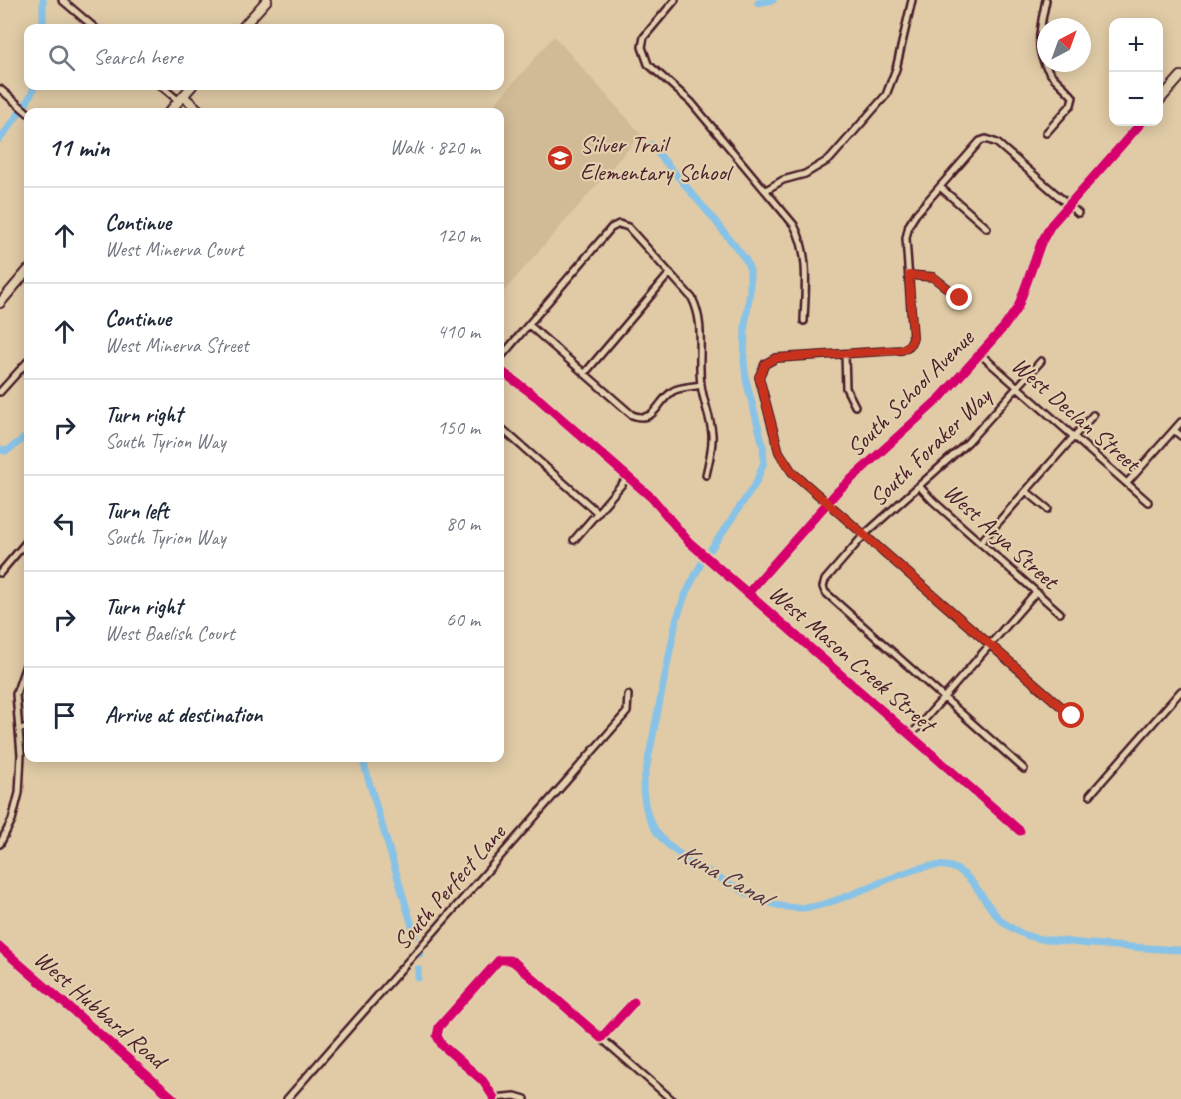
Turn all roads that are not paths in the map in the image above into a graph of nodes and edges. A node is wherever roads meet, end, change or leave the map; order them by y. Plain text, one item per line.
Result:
1 (62, 0) edge
2 (267, 0) edge
3 (675, 0) edge
4 (912, 0) edge
5 (1046, 0) edge
6 (90, 24) edge
7 (246, 24) edge
8 (1181, 76) edge
9 (0, 88) edge
10 (168, 90) edge
11 (188, 90) edge
12 (1163, 96) edge
13 (181, 98) junction
14 (172, 108) edge
15 (195, 108) edge
16 (24, 109) edge
17 (1138, 126) edge
18 (1046, 133) dead end
19 (940, 187) junction
20 (765, 189) junction
21 (1068, 205) junction
22 (1078, 213) dead end
23 (987, 228) dead end
24 (670, 273) junction
25 (24, 275) edge
26 (909, 275) junction
27 (960, 298) dead end
28 (0, 303) edge
29 (804, 321) dead end
30 (529, 324) junction
31 (504, 353) edge
32 (845, 354) junction
33 (980, 354) junction
34 (1041, 361) dead end
35 (24, 365) edge
36 (504, 373) edge
37 (585, 373) junction
38 (701, 385) junction
39 (1017, 387) junction
40 (0, 392) edge
41 (855, 406) dead end
42 (1093, 415) dead end
43 (1181, 422) edge
44 (1174, 430) junction
45 (504, 431) edge
46 (1074, 436) junction
47 (1181, 436) edge
48 (706, 475) dead end
49 (628, 477) junction
50 (1127, 483) junction
51 (919, 486) junction
52 (1026, 490) junction
53 (1148, 502) dead end
54 (828, 503) junction
55 (1048, 509) dead end
56 (598, 513) junction
57 (864, 535) junction
58 (574, 540) dead end
59 (980, 543) junction
60 (24, 545) edge
61 (0, 573) edge
62 (1036, 592) junction
63 (748, 593) junction
64 (1060, 613) dead end
65 (990, 645) junction
66 (24, 671) edge
67 (1181, 691) edge
68 (628, 695) dead end
69 (944, 698) junction
70 (1072, 716) dead end
71 (24, 728) edge
72 (19, 729) junction
73 (911, 735) junction
74 (1024, 769) dead end
75 (1090, 795) dead end
76 (1020, 831) dead end
77 (0, 844) edge
78 (0, 947) edge
79 (634, 1002) dead end
80 (601, 1038) junction
81 (174, 1099) edge
82 (287, 1099) edge
83 (494, 1099) edge
84 (525, 1099) edge
85 (671, 1099) edge

1 - 6 street
2 - 7 street
3 - 20 street
4 - 20 street
5 - 18 street
8 - 12 street
9 - 16 street
10 - 13 street
11 - 13 street
13 - 14 street
13 - 15 street
17 - 21 street, South School Avenue
19 - 21 street
19 - 23 street
19 - 26 street
20 - 29 street
21 - 22 street
21 - 33 street, South School Avenue
24 - 30 street
24 - 37 street
24 - 38 street
25 - 28 street
26 - 27 street
26 - 32 street
30 - 31 street
30 - 37 street
32 - 41 street
32 - 54 street
33 - 39 street, West Declan Street
33 - 54 street, South School Avenue
34 - 39 street, South Foraker Way
35 - 40 street
36 - 49 street, West Mason Creek Street
37 - 38 street
38 - 48 street
39 - 46 street, West Declan Street
39 - 51 street, South Foraker Way
42 - 46 street
43 - 44 street
44 - 47 street
44 - 50 street
45 - 56 street
46 - 50 street, West Declan Street
46 - 52 street
49 - 56 street
49 - 63 street, West Mason Creek Street
50 - 53 street, West Declan Street
51 - 57 street, South Foraker Way
51 - 59 street, West Arya Street
52 - 55 street
52 - 59 street
54 - 57 street
54 - 63 street, South School Avenue
56 - 58 street
57 - 65 street
57 - 69 street, South Foraker Way
59 - 62 street, West Arya Street
60 - 61 street
62 - 64 street, West Arya Street
62 - 65 street
63 - 73 street, West Mason Creek Street
65 - 69 street
65 - 70 street
66 - 72 street
67 - 75 street
68 - 82 street, South Perfect Lane
69 - 73 street
69 - 74 street
71 - 72 street
72 - 77 street
73 - 76 street, West Mason Creek Street
78 - 81 street, West Hubbard Road
79 - 80 street
80 - 83 street
80 - 85 street
83 - 84 street

